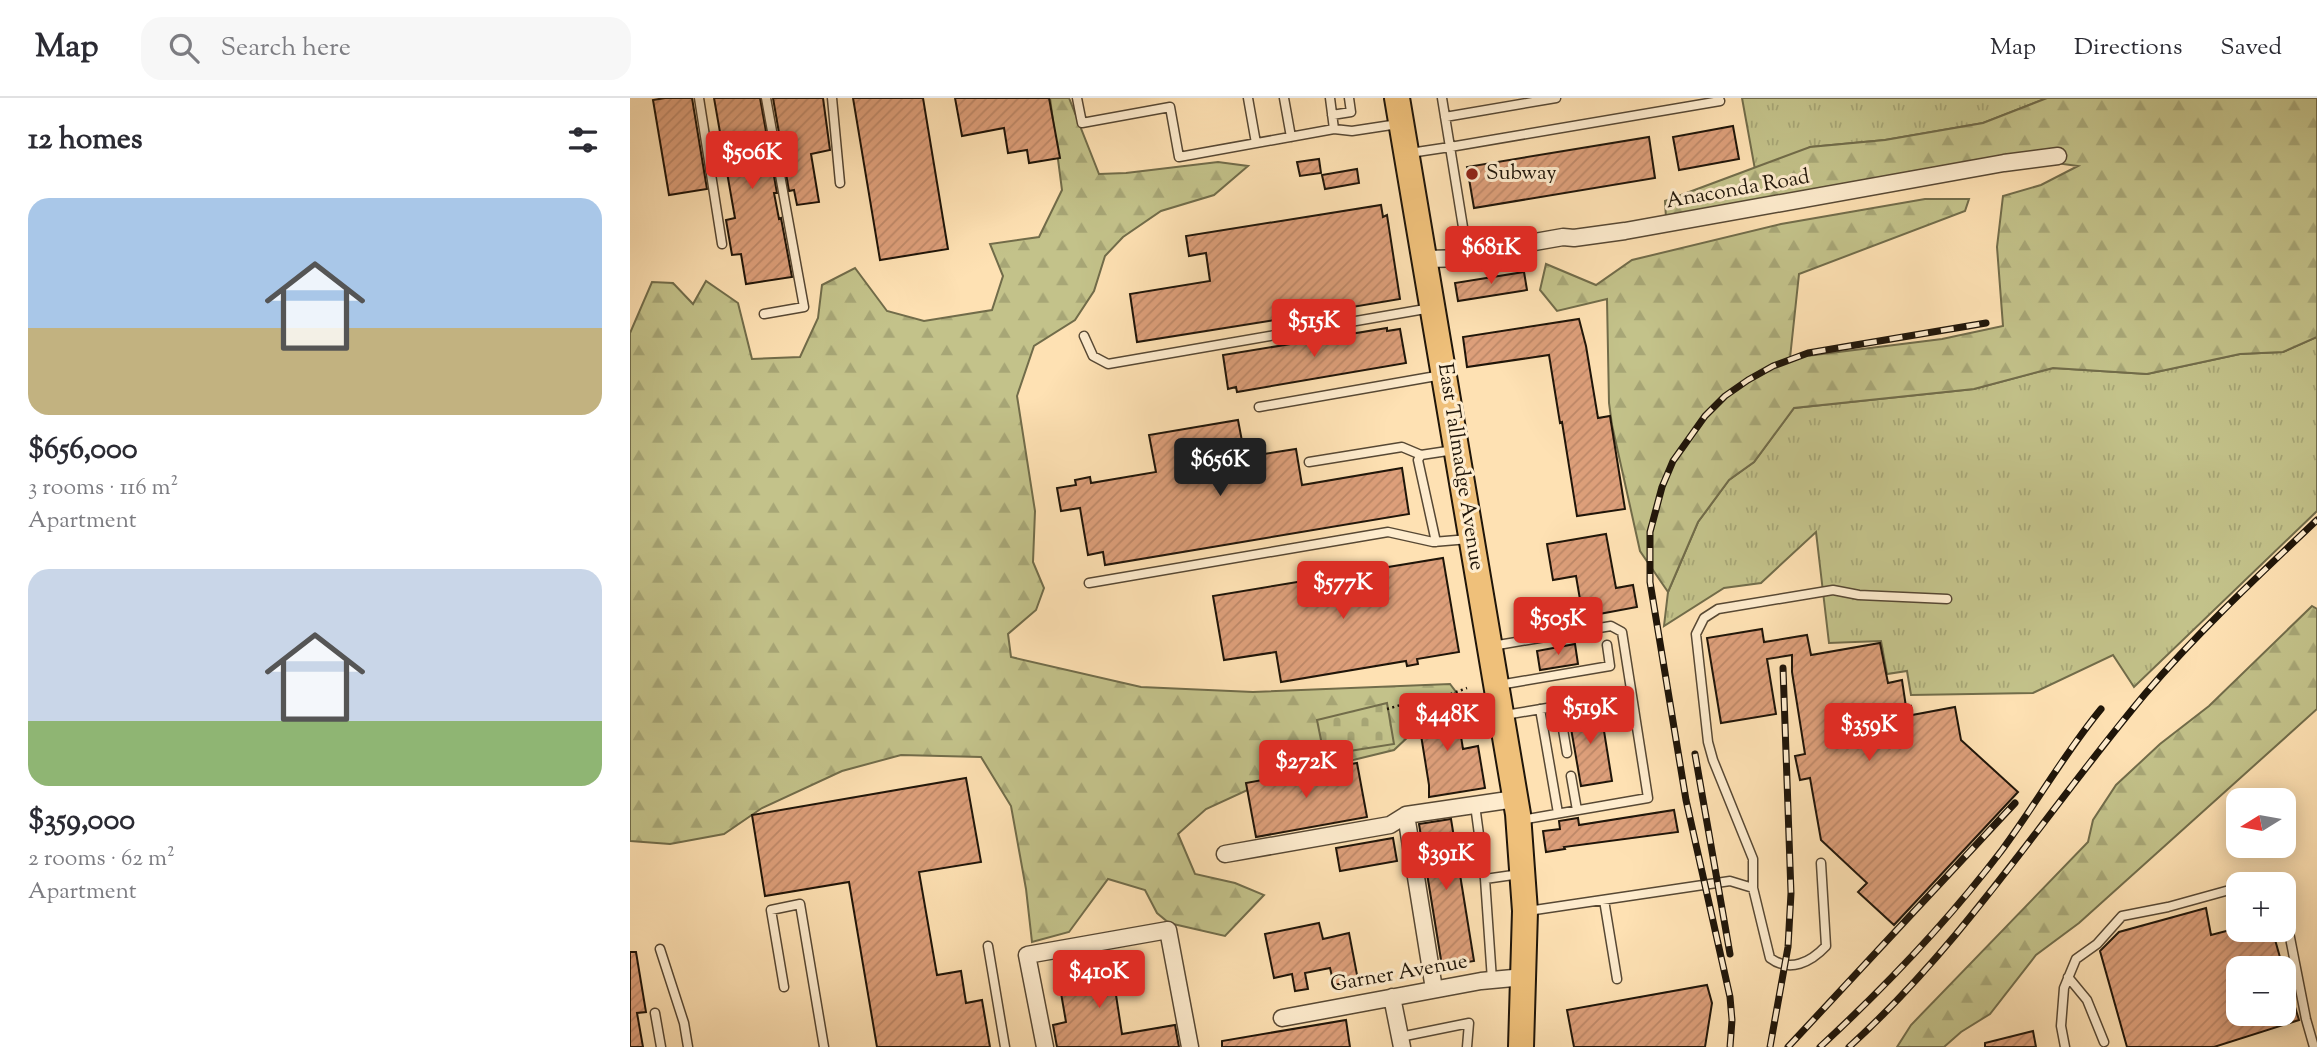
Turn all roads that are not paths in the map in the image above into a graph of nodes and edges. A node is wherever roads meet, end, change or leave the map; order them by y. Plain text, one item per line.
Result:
1 (699, 98) edge
2 (766, 98) edge
3 (832, 98) edge
4 (1077, 98) edge
5 (1248, 98) edge
6 (1284, 98) edge
7 (1330, 98) edge
8 (1349, 98) edge
9 (1397, 98) edge
10 (1441, 98) edge
11 (1556, 98) edge
12 (1720, 101) dead end
13 (1332, 115) junction
14 (1445, 117) junction
15 (1401, 123) junction
16 (1334, 129) junction
17 (1291, 137) junction
18 (1256, 143) junction
19 (1450, 147) junction
20 (1407, 153) junction
21 (2058, 156) dead end
22 (840, 183) dead end
23 (722, 244) dead end
24 (1468, 258) junction
25 (1426, 259) junction
26 (1433, 307) junction
27 (764, 314) dead end
28 (1084, 336) dead end
29 (1445, 375) junction
30 (1259, 407) dead end
31 (1457, 449) junction
32 (1421, 455) junction
33 (1309, 462) dead end
34 (1472, 539) junction
35 (1436, 542) junction
36 (1089, 583) dead end
37 (1947, 599) dead end
38 (1606, 645) dead end
39 (1489, 647) junction
40 (1499, 707) junction
41 (1540, 709) junction
42 (1567, 753) dead end
43 (1571, 776) dead end
44 (1475, 805) junction
45 (1516, 810) junction
46 (1577, 810) junction
47 (1558, 813) junction
48 (1406, 815) junction
49 (1225, 854) dead end
50 (1821, 863) dead end
51 (1523, 874) junction
52 (1486, 879) junction
53 (1753, 888) junction
54 (2226, 891) edge
55 (1604, 900) junction
56 (1525, 911) junction
57 (2291, 942) edge
58 (988, 946) dead end
59 (660, 949) dead end
60 (1524, 977) junction
61 (2068, 977) junction
62 (1617, 979) dead end
63 (1493, 980) junction
64 (784, 987) dead end
65 (1434, 989) junction
66 (1392, 997) junction
67 (655, 1013) dead end
68 (1282, 1018) dead end
69 (1401, 1042) edge
70 (2104, 1042) dead end
71 (661, 1047) edge
72 (688, 1047) edge
73 (824, 1047) edge
74 (1005, 1047) edge
75 (1045, 1047) edge
76 (1190, 1047) edge
77 (1466, 1047) edge
78 (1521, 1047) edge
79 (2066, 1047) edge
80 (2315, 1047) edge

1 - 23 lane
2 - 27 lane
3 - 22 lane
4 - 18 lane
5 - 18 lane
6 - 17 lane
7 - 13 lane
8 - 13 lane
9 - 15 main road, East Tallmadge Avenue
10 - 14 lane
11 - 14 lane
12 - 19 lane
13 - 16 lane
14 - 19 lane
15 - 16 lane
15 - 20 main road, East Tallmadge Avenue
16 - 17 lane
17 - 18 lane
19 - 20 lane
19 - 24 lane
20 - 25 main road, East Tallmadge Avenue
21 - 24 street, Anaconda Road
24 - 25 street, Anaconda Road
25 - 26 main road, East Tallmadge Avenue
26 - 28 lane
26 - 29 main road, East Tallmadge Avenue
29 - 30 lane
29 - 31 main road, East Tallmadge Avenue
31 - 32 lane
31 - 34 main road, East Tallmadge Avenue
32 - 33 lane
32 - 35 lane
34 - 35 lane
34 - 39 main road, East Tallmadge Avenue
35 - 36 lane
37 - 53 lane
38 - 40 lane
39 - 40 main road, East Tallmadge Avenue
39 - 46 lane
40 - 41 lane
40 - 45 main road, East Tallmadge Avenue
41 - 42 lane
41 - 47 lane
43 - 46 lane
44 - 45 street
44 - 48 street
44 - 52 lane
45 - 47 lane
45 - 51 main road, East Tallmadge Avenue
46 - 47 lane
48 - 49 street
48 - 65 street
50 - 53 lane
51 - 52 lane
51 - 56 main road, East Tallmadge Avenue
52 - 63 lane
53 - 55 lane
54 - 61 lane
55 - 56 lane
55 - 62 lane
56 - 60 main road, East Tallmadge Avenue
57 - 80 lane
58 - 74 lane
59 - 72 lane
60 - 63 street, Garner Avenue
60 - 78 main road, East Tallmadge Avenue
61 - 70 lane
61 - 79 lane
63 - 65 street, Garner Avenue
64 - 73 lane
65 - 66 street, Garner Avenue
66 - 68 street, Garner Avenue
66 - 69 street
67 - 71 lane
69 - 77 lane
75 - 76 street

